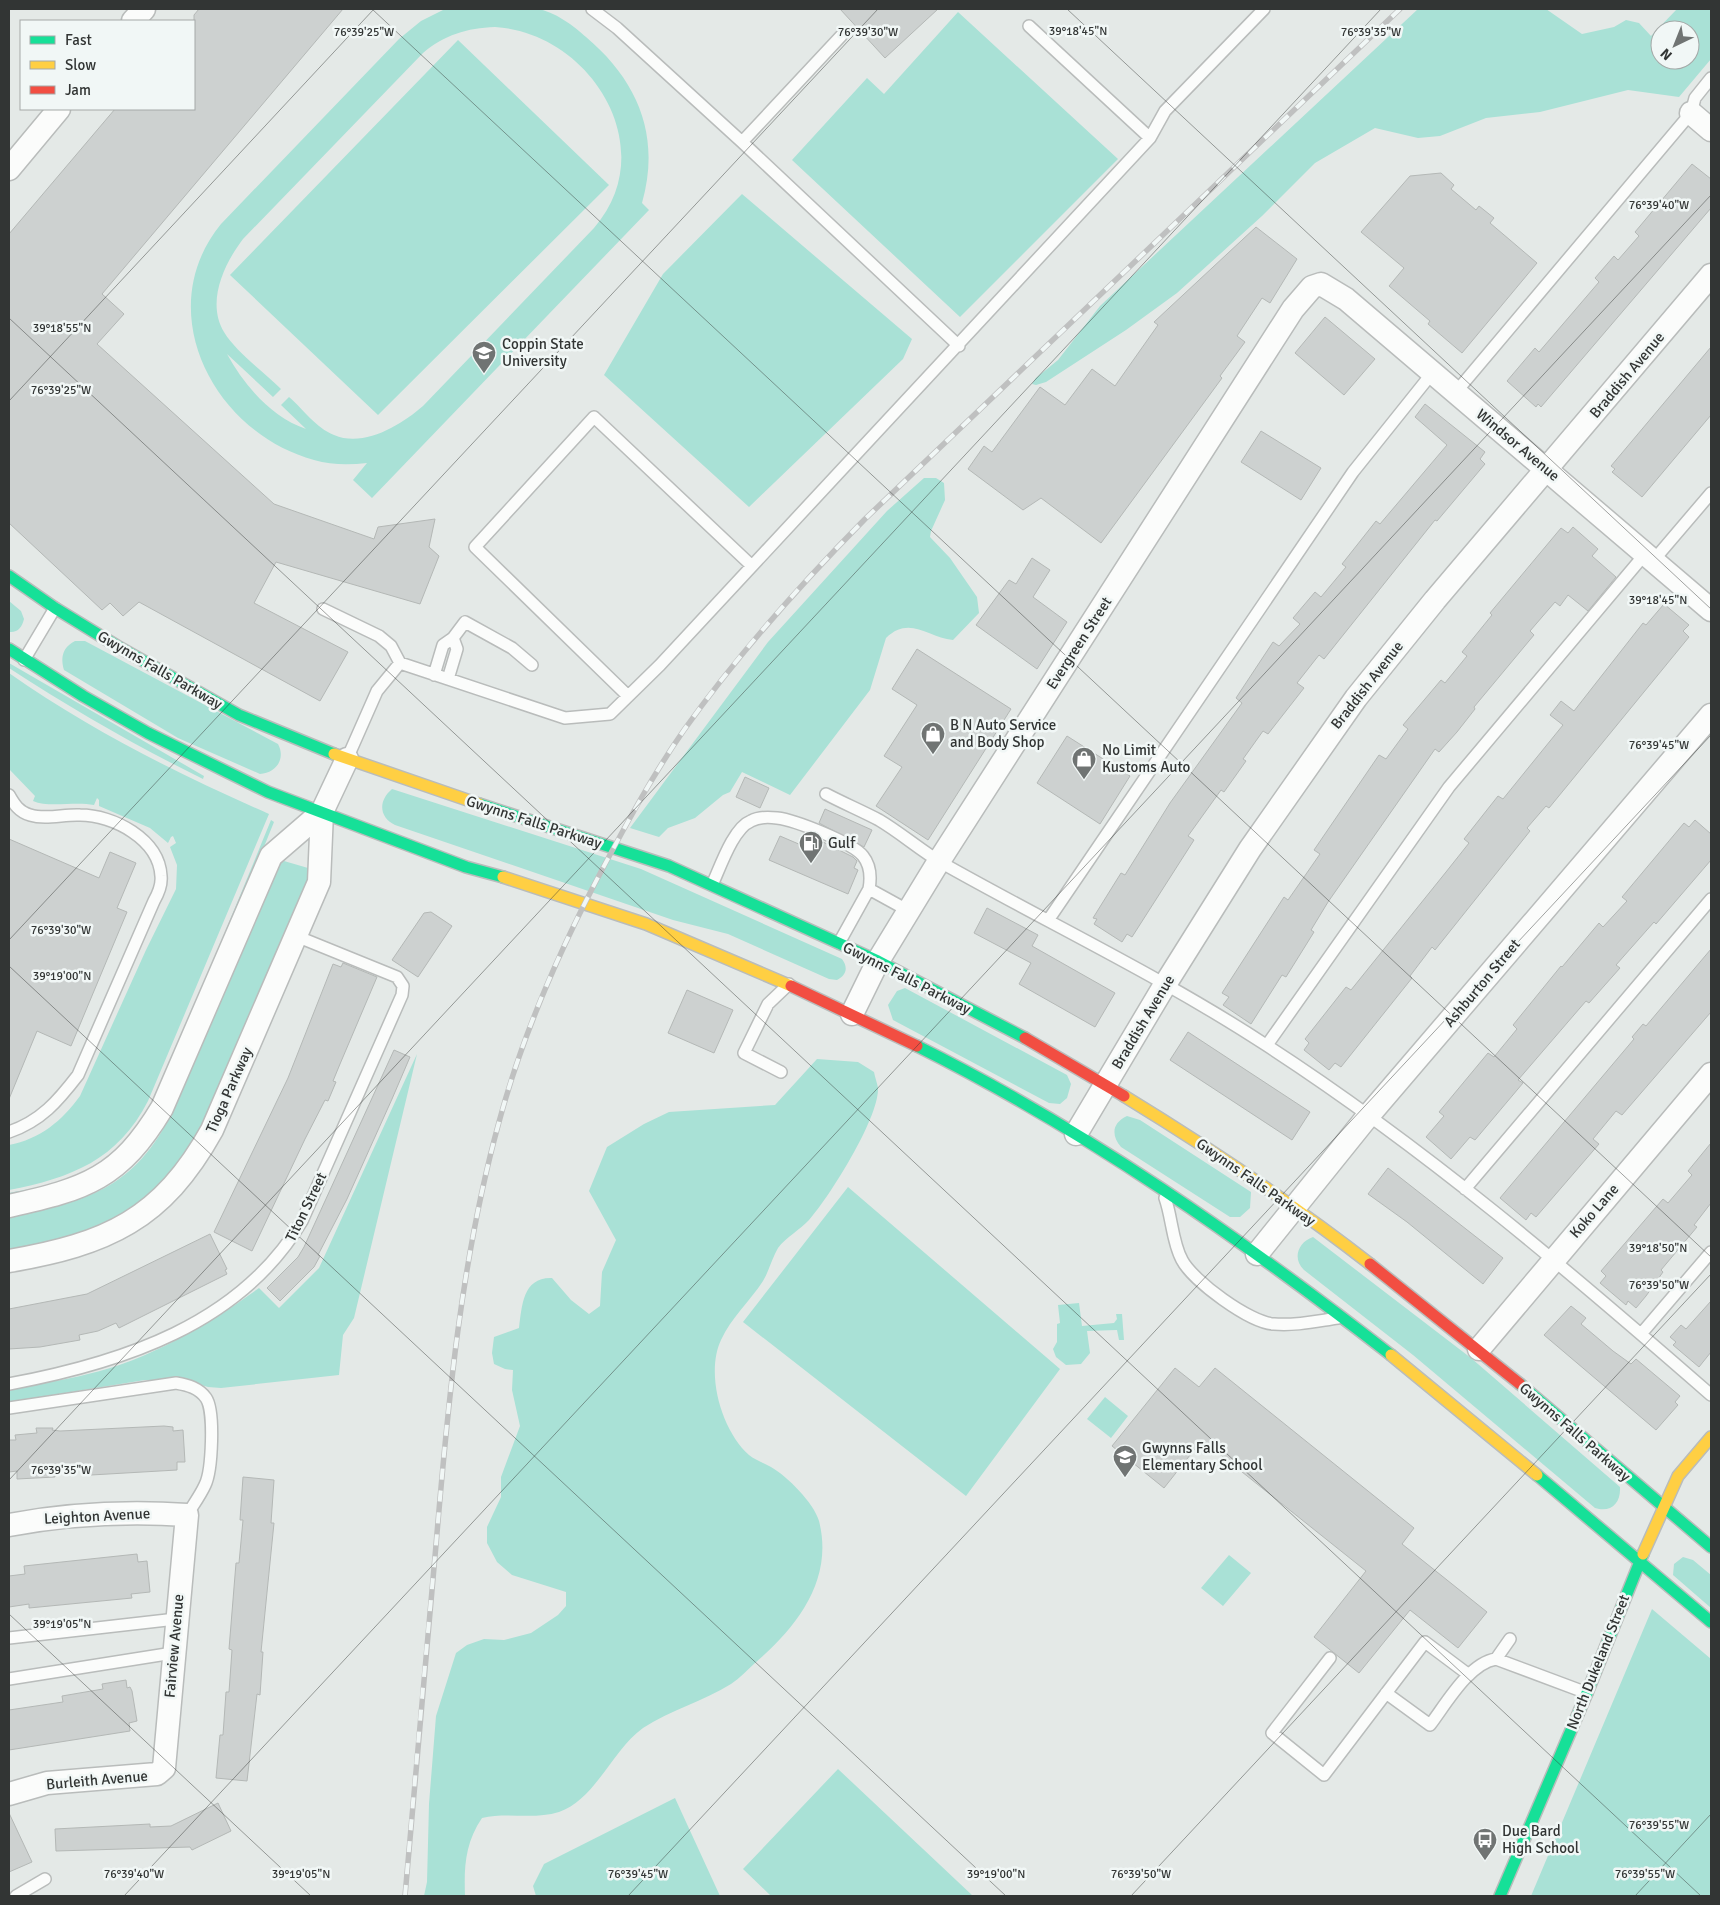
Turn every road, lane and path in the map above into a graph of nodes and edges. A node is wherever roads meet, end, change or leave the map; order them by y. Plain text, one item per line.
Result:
1 (144, 9) edge
2 (592, 9) edge
3 (1264, 9) edge
4 (134, 20) edge
5 (1030, 26) dead end
6 (841, 36) dead end
7 (1711, 78) edge
8 (58, 110) edge
9 (1691, 113) junction
10 (1711, 130) edge
11 (1150, 138) junction
12 (742, 142) junction
13 (9, 169) edge
14 (1711, 275) edge
15 (1321, 284) joint
16 (959, 346) junction
17 (1433, 372) junction
18 (1456, 392) junction
19 (1547, 469) junction
20 (1711, 493) edge
21 (1649, 557) junction
22 (752, 566) junction
23 (9, 576) edge
24 (55, 608) junction
25 (323, 609) dead end
26 (1711, 610) edge
27 (453, 638) junction
28 (9, 649) edge
29 (24, 660) junction
30 (400, 663) junction
31 (532, 665) dead end
32 (434, 675) junction
33 (448, 679) junction
34 (628, 696) junction
35 (1711, 715) edge
36 (348, 759) junction
37 (826, 794) dead end
38 (9, 795) edge
39 (322, 812) junction
40 (939, 862) junction
41 (712, 885) junction
42 (869, 889) junction
43 (1711, 899) edge
44 (909, 911) junction
45 (1049, 920) junction
46 (296, 936) junction
47 (839, 943) junction
48 (878, 961) junction
49 (1166, 982) junction
50 (789, 984) junction
51 (852, 1014) junction
52 (1267, 1045) junction
53 (781, 1072) dead end
54 (1711, 1074) edge
55 (1105, 1084) junction
56 (1368, 1116) junction
57 (9, 1132) edge
58 (1076, 1134) junction
59 (1162, 1189) junction
60 (1465, 1189) junction
61 (9, 1206) edge
62 (1295, 1207) junction
63 (1711, 1252) edge
64 (1257, 1254) junction
65 (1553, 1259) junction
66 (9, 1261) edge
67 (1342, 1318) junction
68 (1642, 1334) junction
69 (1479, 1349) junction
70 (9, 1384) edge
71 (1711, 1395) edge
72 (9, 1408) edge
73 (1711, 1437) edge
74 (1664, 1508) junction
75 (186, 1515) junction
76 (9, 1524) edge
77 (1711, 1547) edge
78 (1639, 1561) junction
79 (176, 1619) junction
80 (1711, 1622) edge
81 (9, 1638) edge
82 (1510, 1639) dead end
83 (173, 1653) junction
84 (1330, 1658) dead end
85 (1496, 1659) junction
86 (1469, 1675) junction
87 (9, 1679) edge
88 (1587, 1692) junction
89 (1386, 1693) junction
90 (158, 1774) joint
91 (9, 1794) edge
92 (45, 1878) dead end
93 (16, 1896) edge
94 (1500, 1896) edge

1 - 4 street
2 - 12 lane
3 - 11 lane
5 - 11 lane
6 - 12 lane
7 - 9 lane
8 - 13 street
9 - 10 street
9 - 18 lane
11 - 16 lane
12 - 16 lane
14 - 19 street, Braddish Avenue
15 - 17 street, Windsor Avenue
15 - 40 street, Evergreen Street
16 - 22 lane
17 - 18 street, Windsor Avenue
17 - 45 lane
18 - 19 street, Windsor Avenue
19 - 21 street, Windsor Avenue
19 - 49 street, Braddish Avenue
20 - 21 lane
21 - 26 street, Windsor Avenue
21 - 52 lane
22 - 34 lane
22 - 34 lane
23 - 24 main road, Gwynns Falls Parkway
24 - 29 lane
24 - 36 main road, Gwynns Falls Parkway
25 - 30 lane
27 - 31 lane
27 - 32 lane
27 - 33 lane
28 - 29 main road
29 - 39 main road
30 - 32 lane
30 - 36 lane
32 - 33 lane
33 - 34 lane
35 - 56 street, Ashburton Street
36 - 39 street, Tioga Parkway
36 - 41 main road, Gwynns Falls Parkway
37 - 40 lane
38 - 57 lane
39 - 46 street, Tioga Parkway
39 - 50 main road
39 - 61 street, Tioga Parkway
40 - 44 street, Evergreen Street
40 - 45 lane
41 - 42 lane
41 - 47 main road, Gwynns Falls Parkway
42 - 44 lane
42 - 47 lane
43 - 60 lane
44 - 48 street, Evergreen Street
45 - 49 lane
46 - 66 street, Tioga Parkway
46 - 70 lane, Titon Street
47 - 48 main road, Gwynns Falls Parkway
48 - 51 street, Evergreen Street
48 - 55 main road, Gwynns Falls Parkway
49 - 52 lane
49 - 55 street, Braddish Avenue
50 - 51 main road
50 - 53 lane
51 - 58 main road
52 - 56 lane
54 - 65 street, Koko Lane
55 - 58 street, Braddish Avenue
55 - 62 main road, Gwynns Falls Parkway
56 - 60 lane
56 - 62 street, Ashburton Street
58 - 59 main road
59 - 64 main road
59 - 67 lane
60 - 65 lane
62 - 64 street, Ashburton Street
62 - 69 main road, Gwynns Falls Parkway
63 - 68 lane
64 - 67 main road
65 - 68 lane
65 - 69 street, Koko Lane
67 - 78 main road
68 - 71 lane
69 - 74 main road, Gwynns Falls Parkway
72 - 75 lane
73 - 74 main road, North Dukeland Street
74 - 77 main road, Gwynns Falls Parkway
74 - 78 main road, North Dukeland Street
75 - 76 street, Leighton Avenue
75 - 79 street, Fairview Avenue
78 - 80 main road
78 - 88 main road, North Dukeland Street
79 - 81 lane
79 - 83 street, Fairview Avenue
82 - 85 lane
83 - 87 lane
83 - 90 street, Fairview Avenue
84 - 89 lane
85 - 86 lane
85 - 88 lane
86 - 89 lane
86 - 89 lane
88 - 94 main road, North Dukeland Street
90 - 91 street, Burleith Avenue
92 - 93 lane

